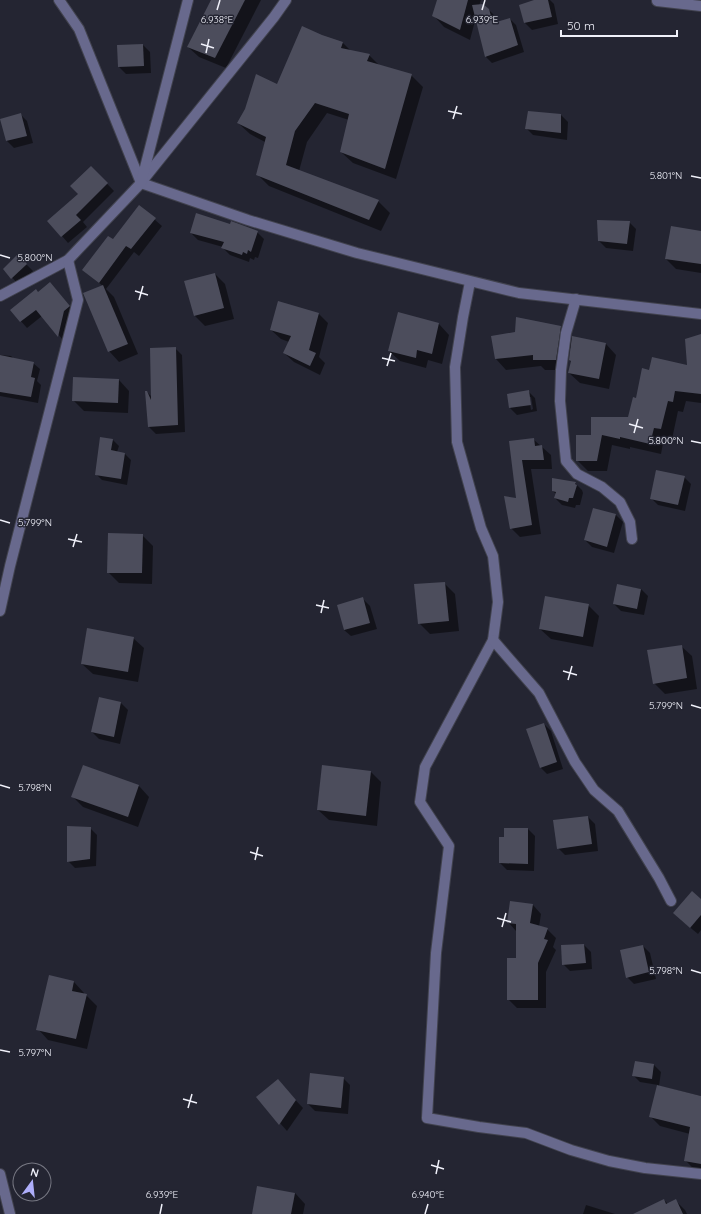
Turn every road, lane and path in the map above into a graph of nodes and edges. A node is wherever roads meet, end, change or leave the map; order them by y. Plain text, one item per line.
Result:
1 (59, 0) edge
2 (188, 0) edge
3 (286, 0) edge
4 (657, 1) edge
5 (701, 6) edge
6 (141, 183) junction
7 (68, 260) junction
8 (470, 282) junction
9 (2, 291) edge
10 (576, 299) junction
11 (701, 314) edge
12 (632, 539) dead end
13 (0, 612) edge
14 (493, 640) junction
15 (671, 901) dead end
16 (0, 1174) edge
17 (701, 1174) edge
18 (10, 1214) edge

1 - 6 street
2 - 6 street
3 - 6 street
4 - 5 street
6 - 7 street
6 - 8 street
7 - 9 street
7 - 13 street
8 - 10 street
8 - 14 street
10 - 11 street
10 - 12 street
14 - 15 street
14 - 17 street
16 - 18 street

